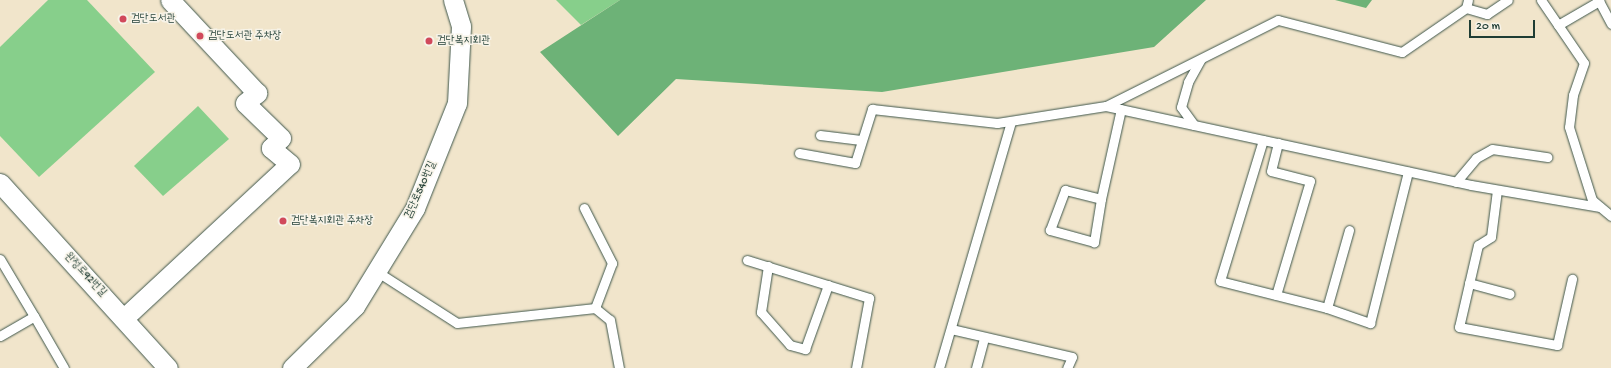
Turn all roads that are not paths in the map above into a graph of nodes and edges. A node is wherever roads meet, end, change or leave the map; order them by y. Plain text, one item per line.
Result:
1 (170, 0) edge
2 (453, 0) edge
3 (1508, 0) edge
4 (1542, 0) edge
5 (1599, 1) edge
6 (1467, 4) edge
7 (1611, 24) edge
8 (1558, 25) junction
9 (1201, 59) junction
10 (1106, 106) junction
11 (1121, 109) junction
12 (1011, 121) junction
13 (1194, 125) junction
14 (820, 135) dead end
15 (861, 140) junction
16 (1263, 140) junction
17 (1278, 143) junction
18 (799, 153) dead end
19 (1547, 157) dead end
20 (1408, 172) junction
21 (1456, 182) junction
22 (0, 184) edge
23 (1497, 190) junction
24 (1101, 199) junction
25 (1600, 207) junction
26 (584, 208) dead end
27 (1611, 216) edge
28 (1349, 230) dead end
29 (0, 259) edge
30 (747, 260) dead end
31 (768, 266) junction
32 (376, 271) junction
33 (1572, 279) dead end
34 (1469, 283) junction
35 (828, 285) junction
36 (1510, 294) dead end
37 (1276, 295) junction
38 (595, 308) junction
39 (1328, 308) junction
40 (34, 316) junction
41 (124, 318) junction
42 (951, 329) junction
43 (0, 336) edge
44 (984, 338) junction
45 (64, 368) edge
46 (168, 368) edge
47 (292, 368) edge
48 (619, 368) edge
49 (856, 368) edge
50 (939, 368) edge
51 (976, 368) edge
52 (1068, 368) edge

1 - 41 street
2 - 32 street, 검단로540번길
3 - 6 lane
4 - 8 lane
5 - 7 lane
5 - 8 lane
6 - 9 lane
8 - 25 lane
9 - 10 lane
9 - 13 lane
10 - 11 lane
10 - 12 lane
11 - 13 lane
11 - 24 lane
12 - 15 lane
12 - 42 lane
13 - 16 lane
14 - 15 lane
15 - 18 lane
16 - 17 lane
16 - 37 lane
17 - 20 lane
17 - 37 lane
19 - 21 lane
20 - 21 lane
20 - 39 lane
21 - 23 lane
22 - 41 street, 완정로92번길
23 - 25 lane
23 - 34 lane
24 - 24 lane
25 - 27 lane
26 - 38 lane
28 - 39 lane
29 - 40 lane
30 - 31 lane
31 - 35 lane
31 - 35 lane
32 - 38 lane
32 - 47 street, 검단로540번길
33 - 34 lane
34 - 36 lane
35 - 49 lane
37 - 39 lane
38 - 48 lane
40 - 43 lane
40 - 45 lane
41 - 46 street, 완정로92번길
42 - 44 lane
42 - 50 lane
44 - 51 lane
44 - 52 lane

